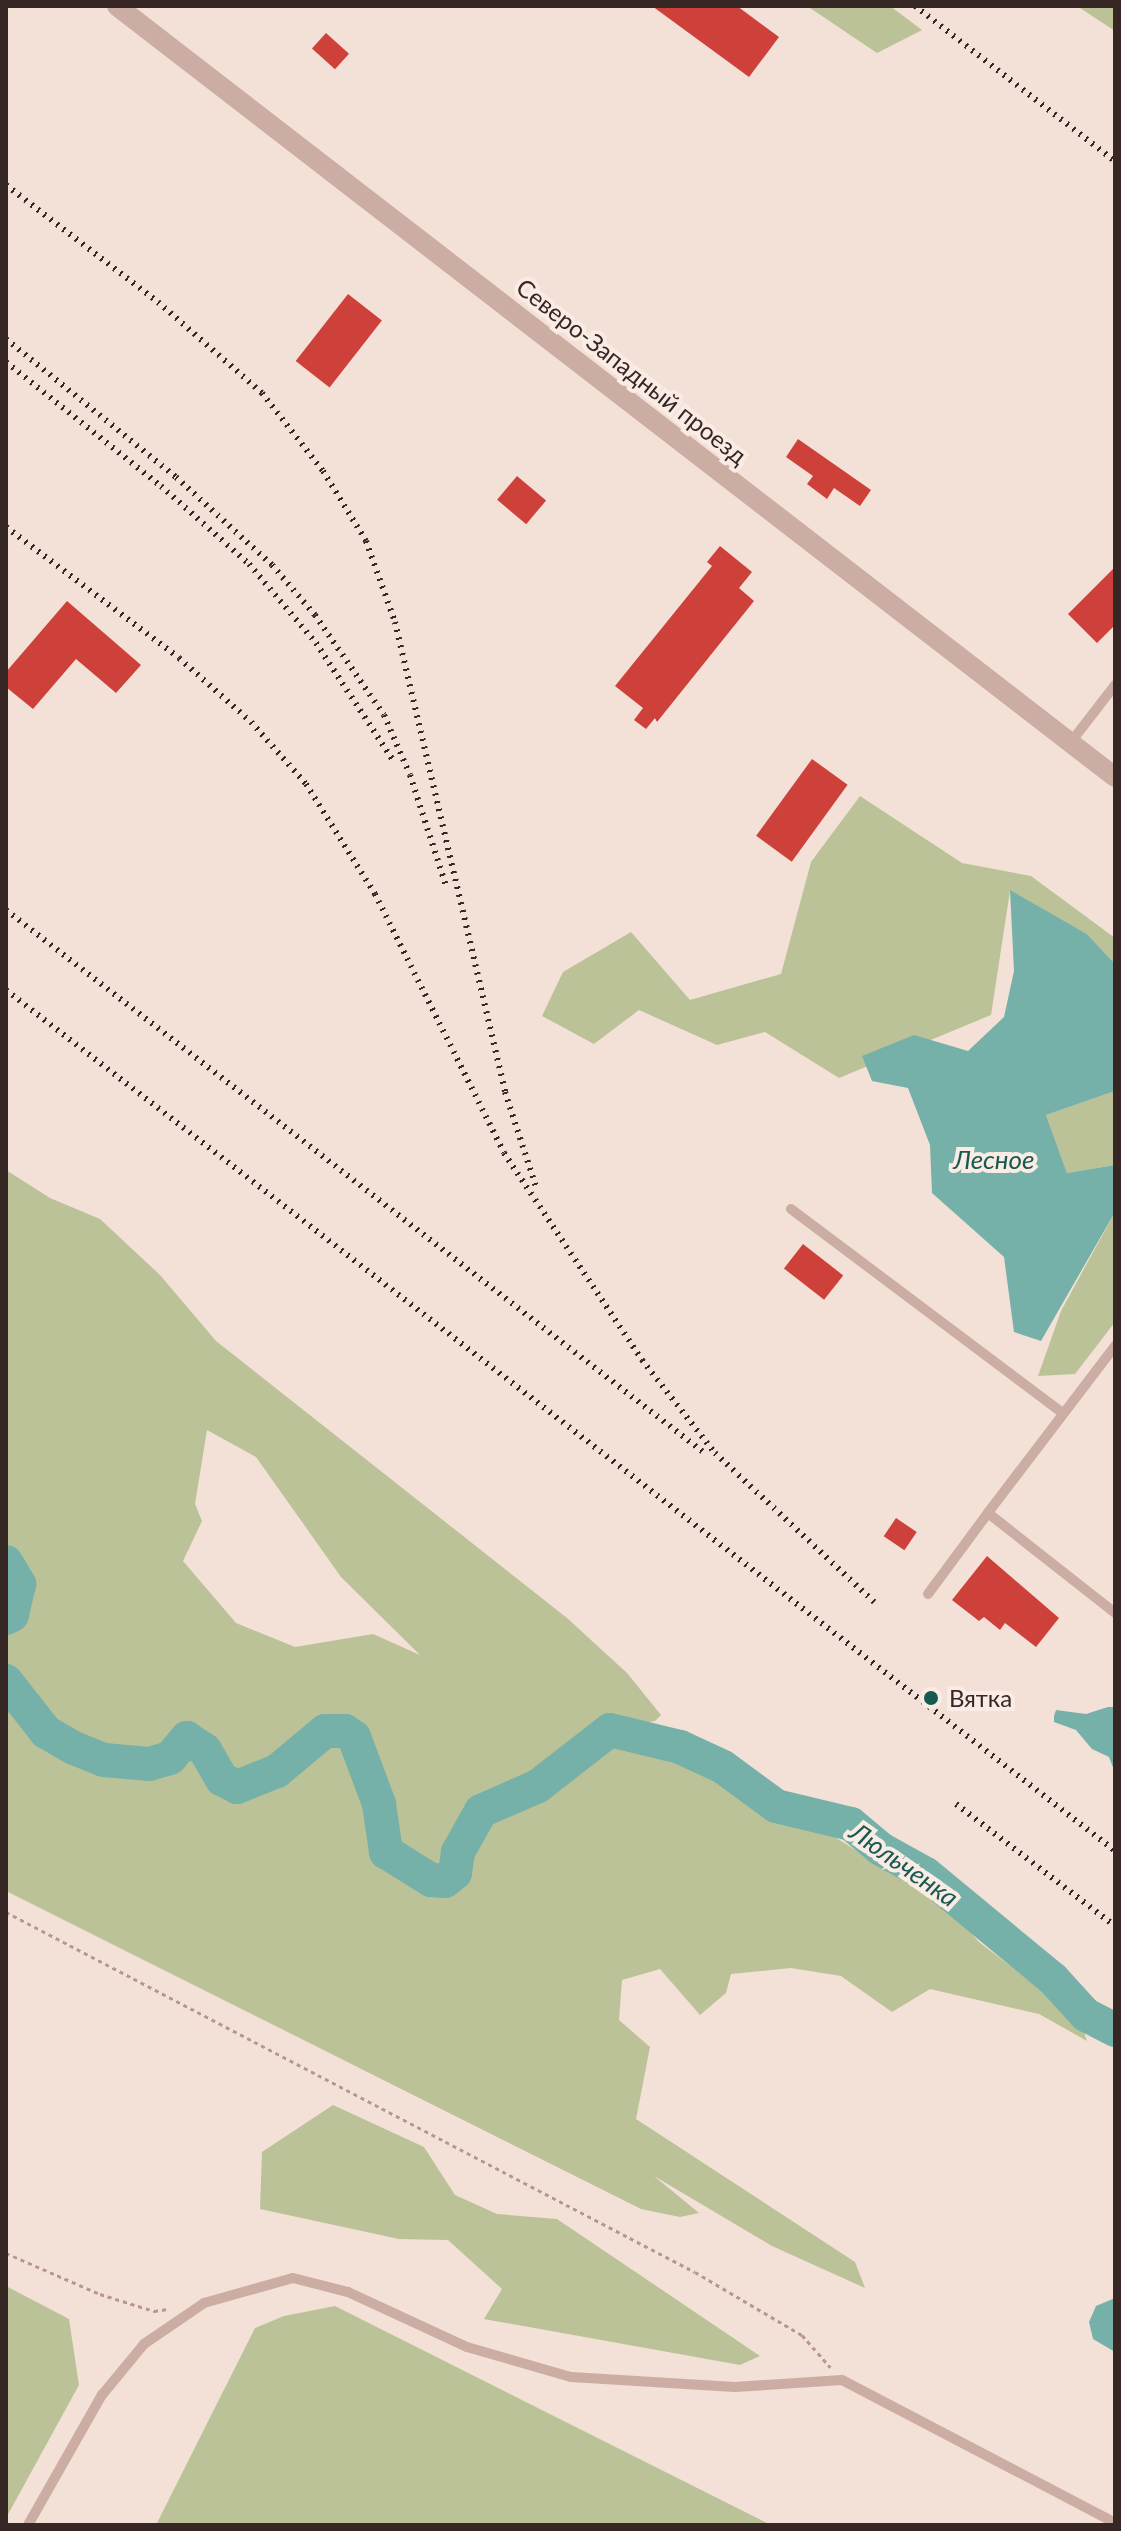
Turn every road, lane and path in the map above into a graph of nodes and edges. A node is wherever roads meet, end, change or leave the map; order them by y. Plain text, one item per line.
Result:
1 (117, 6) edge
2 (1115, 685) edge
3 (1071, 742) junction
4 (1115, 777) edge
5 (791, 1209) dead end
6 (1115, 1346) edge
7 (1063, 1413) junction
8 (988, 1513) junction
9 (928, 1594) dead end
10 (1115, 1613) edge
11 (6, 1912) edge
12 (6, 2253) edge
13 (204, 2303) junction
14 (842, 2380) junction
15 (1115, 2523) edge
16 (28, 2525) edge

1 - 3 street, Северо-Западный проезд
2 - 3 lane
3 - 4 street, Северо-Западный проезд
5 - 7 lane
6 - 7 lane
7 - 8 lane
8 - 9 lane
8 - 10 lane
11 - 14 path
12 - 13 path
13 - 14 lane
13 - 16 lane
14 - 15 lane

